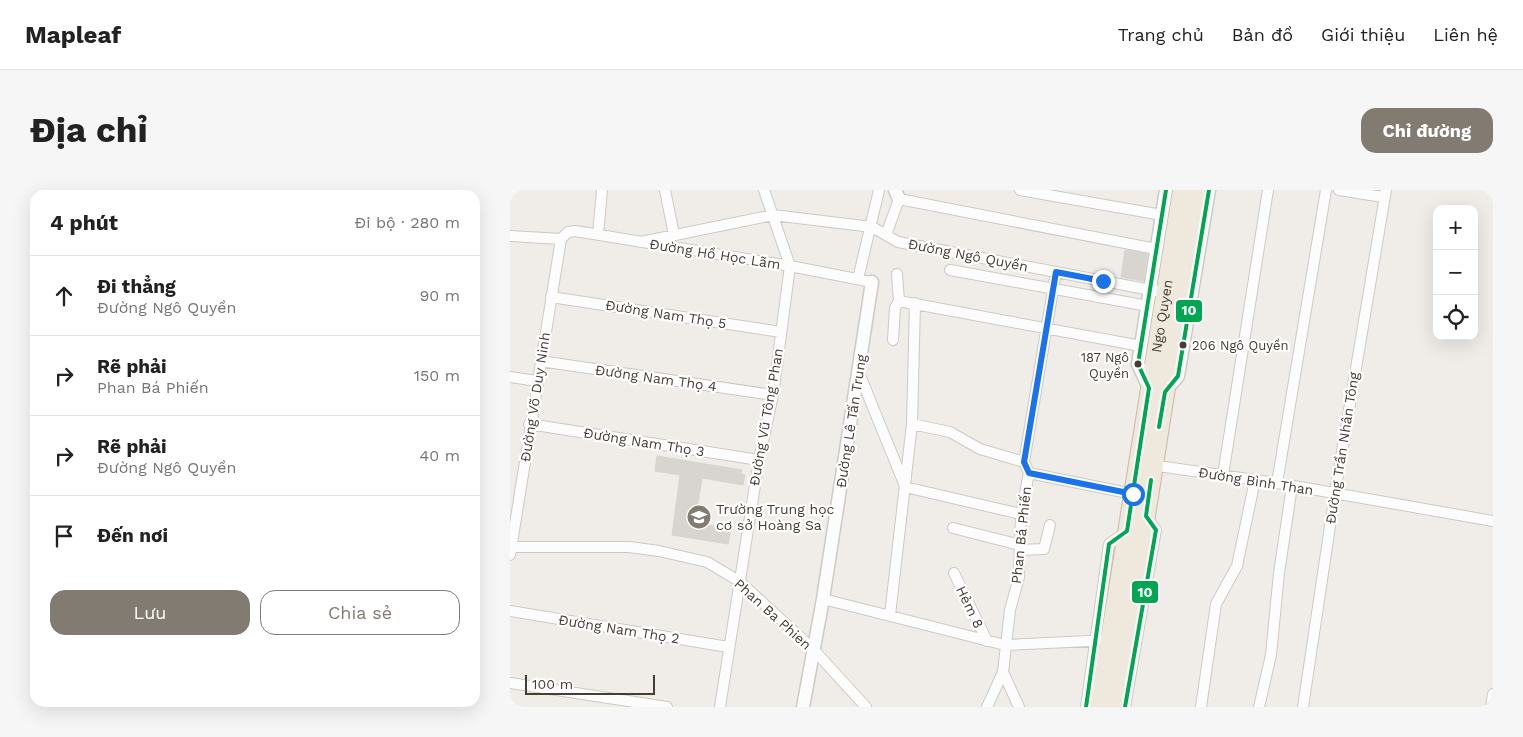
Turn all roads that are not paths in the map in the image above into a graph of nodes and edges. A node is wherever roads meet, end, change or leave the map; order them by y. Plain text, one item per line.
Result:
1 (602, 190) edge
2 (665, 190) edge
3 (764, 190) edge
4 (879, 190) edge
5 (1020, 190) edge
6 (1166, 190) edge
7 (1182, 190) edge
8 (1197, 190) edge
9 (1209, 190) edge
10 (1268, 190) edge
11 (1326, 190) edge
12 (1339, 190) edge
13 (1385, 193) edge
14 (897, 195) edge
15 (773, 215) junction
16 (1162, 216) junction
17 (872, 227) junction
18 (598, 235) junction
19 (886, 235) junction
20 (510, 236) edge
21 (674, 236) junction
22 (560, 239) junction
23 (641, 242) junction
24 (1156, 250) junction
25 (1020, 265) junction
26 (790, 266) junction
27 (950, 270) dead end
28 (1056, 272) junction
29 (898, 274) dead end
30 (858, 279) junction
31 (1103, 281) junction
32 (872, 282) joint
33 (1016, 284) junction
34 (1054, 288) junction
35 (1158, 291) junction
36 (551, 297) junction
37 (1098, 298) junction
38 (899, 301) junction
39 (916, 303) junction
40 (1148, 306) junction
41 (1048, 329) junction
42 (781, 332) junction
43 (893, 340) dead end
44 (1141, 346) junction
45 (540, 361) junction
46 (859, 373) junction
47 (510, 377) edge
48 (537, 381) junction
49 (1157, 390) junction
50 (773, 395) junction
51 (529, 424) junction
52 (912, 424) junction
53 (759, 460) junction
54 (1024, 462) junction
55 (1146, 464) junction
56 (1029, 473) junction
57 (1223, 475) junction
58 (1255, 480) junction
59 (1277, 483) junction
60 (905, 486) junction
61 (1292, 486) junction
62 (1335, 493) junction
63 (1133, 494) junction
64 (1021, 514) junction
65 (1493, 521) edge
66 (1050, 525) dead end
67 (953, 528) dead end
68 (1020, 548) junction
69 (510, 549) edge
70 (954, 573) dead end
71 (739, 581) junction
72 (823, 599) junction
73 (510, 611) edge
74 (890, 615) junction
75 (1103, 640) junction
76 (987, 641) junction
77 (1006, 645) junction
78 (728, 647) junction
79 (812, 648) junction
80 (1003, 672) junction
81 (510, 683) edge
82 (1493, 694) edge
83 (667, 707) edge
84 (720, 707) edge
85 (803, 707) edge
86 (866, 707) edge
87 (986, 707) edge
88 (1020, 707) edge
89 (1086, 707) edge
90 (1099, 707) edge
91 (1124, 707) edge
92 (1201, 707) edge
93 (1260, 707) edge
94 (1303, 707) edge
95 (1491, 707) edge

1 - 18 street
2 - 21 street
3 - 15 street, Đường Vũ Tông Phan
4 - 17 street
5 - 16 street
6 - 16 street
7 - 35 highway, Ngo Quyen
8 - 49 highway, Ngo Quyen
9 - 49 street
10 - 57 street
11 - 59 street
12 - 13 street
13 - 62 street, Đường Trần Nhân Tông
14 - 19 street
14 - 24 street
15 - 17 street, Đường Ngô Quyền
15 - 21 street, Đường Ngô Quyền
15 - 26 street, Đường Vũ Tông Phan
16 - 24 street
17 - 19 street, Đường Ngô Quyền
17 - 30 street
18 - 22 street, Đường Hồ Học Lãm
18 - 23 street, Đường Hồ Học Lãm
19 - 25 street, Đường Ngô Quyền
20 - 22 street
21 - 23 street, Đường Ngô Quyền
22 - 36 street, Đường Võ Duy Ninh
23 - 26 street, Đường Hồ Học Lãm
24 - 35 street
25 - 28 street, Đường Ngô Quyền
25 - 33 street
26 - 30 street, Đường Hồ Học Lãm
26 - 42 street, Đường Vũ Tông Phan
27 - 33 street
28 - 31 street, Đường Ngô Quyền
28 - 34 street
29 - 38 street
30 - 32 street, Đường Hồ Học Lãm
31 - 35 street, Đường Ngô Quyền
31 - 37 street
32 - 46 street, Đường Lê Tấn Trung
33 - 34 street
34 - 37 street
34 - 41 street
35 - 40 street
35 - 49 highway, Ngo Quyen
36 - 42 street, Đường Nam Thọ 5
36 - 45 street, Đường Võ Duy Ninh
37 - 40 street
38 - 39 street
38 - 43 street
39 - 41 street
39 - 52 street
40 - 44 street
41 - 44 street
41 - 54 street
42 - 50 street, Đường Vũ Tông Phan
44 - 49 street
45 - 48 street, Đường Võ Duy Ninh
45 - 50 street, Đường Nam Thọ 4
46 - 60 street
46 - 72 street, Đường Lê Tấn Trung
47 - 48 street
48 - 51 street, Đường Võ Duy Ninh
49 - 55 highway, Ngo Quyen
50 - 53 street, Đường Vũ Tông Phan
51 - 53 street, Đường Nam Thọ 3
51 - 69 street, Đường Võ Duy Ninh
52 - 54 street
52 - 60 street
53 - 71 street, Đường Vũ Tông Phan
54 - 56 street, Phan Bá Phiến
55 - 57 street, Đường Bình Than
55 - 63 highway, Ngo Quyen
55 - 91 highway, Ngo Quyen
56 - 63 street
56 - 64 street, Phan Bá Phiến
57 - 58 street, Đường Bình Than
58 - 59 street, Đường Bình Than
58 - 92 street
59 - 61 street, Đường Bình Than
60 - 64 street
60 - 74 street
61 - 62 street, Đường Bình Than
61 - 93 street
62 - 65 street, Đường Bình Than
62 - 94 street, Đường Trần Nhân Tông
63 - 75 highway, Ngo Quyen
64 - 68 street, Phan Bá Phiến
66 - 68 street
67 - 68 street
68 - 77 street, Phan Bá Phiến
69 - 71 street, Phan Ba Phien
70 - 76 street, Hẻm 8
71 - 78 street, Đường Vũ Tông Phan
71 - 79 street, Phan Ba Phien
72 - 74 street
72 - 79 street, Đường Lê Tấn Trung
73 - 78 street, Đường Nam Thọ 2
74 - 76 street
75 - 77 street
75 - 89 street
75 - 90 highway, Ngo Quyen
76 - 77 street
77 - 80 street, Phan Bá Phiến
78 - 84 street, Đường Vũ Tông Phan
79 - 85 street, Đường Lê Tấn Trung
79 - 86 street, Phan Ba Phien
80 - 87 street, Phan Bá Phiến
80 - 88 street
81 - 83 street
82 - 95 street

